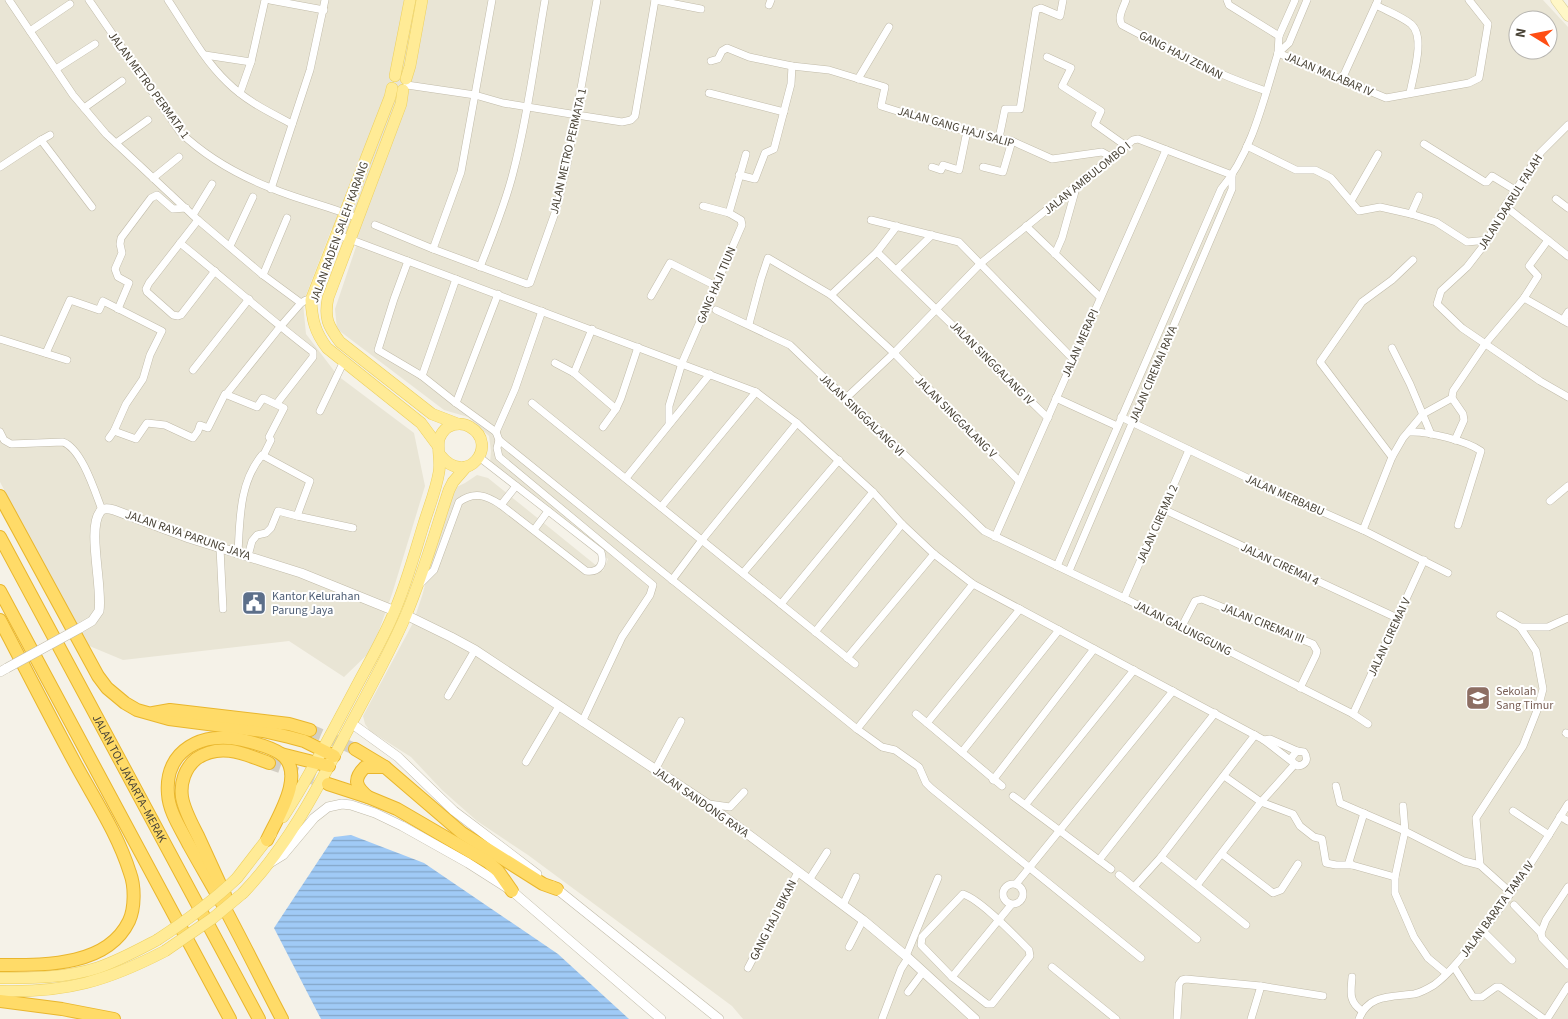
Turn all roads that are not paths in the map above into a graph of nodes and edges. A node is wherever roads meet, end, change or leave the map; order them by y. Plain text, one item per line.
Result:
1 (9, 0) edge
2 (89, 0) edge
3 (168, 0) edge
4 (265, 0) edge
5 (270, 0) edge
6 (325, 0) edge
7 (410, 0) edge
8 (422, 0) edge
9 (492, 0) edge
10 (545, 0) edge
11 (597, 0) edge
12 (655, 0) edge
13 (1063, 0) edge
14 (1126, 0) edge
15 (1227, 0) edge
16 (1295, 0) edge
17 (1307, 0) edge
18 (1469, 0) edge
19 (1556, 0) edge
20 (1377, 2) edge
21 (70, 4) dead end
22 (701, 8) dead end
23 (324, 10) junction
24 (1568, 16) edge
25 (889, 27) dead end
26 (30, 31) junction
27 (1279, 36) junction
28 (95, 44) dead end
29 (1278, 52) junction
30 (205, 55) junction
31 (1047, 57) dead end
32 (711, 61) dead end
33 (250, 62) junction
34 (792, 66) junction
35 (56, 69) junction
36 (858, 79) junction
37 (1342, 79) junction
38 (122, 80) dead end
39 (400, 84) junction
40 (1266, 92) junction
41 (240, 93) junction
42 (709, 93) dead end
43 (1410, 93) junction
44 (475, 95) junction
45 (527, 106) junction
46 (84, 108) junction
47 (784, 112) junction
48 (577, 115) junction
49 (148, 120) dead end
50 (292, 124) junction
51 (1568, 125) edge
52 (967, 131) junction
53 (50, 135) dead end
54 (999, 138) junction
55 (41, 140) junction
56 (1012, 141) junction
57 (116, 143) junction
58 (1424, 144) dead end
59 (1126, 146) junction
60 (1247, 146) junction
61 (1166, 150) junction
62 (746, 154) dead end
63 (1378, 154) dead end
64 (178, 157) dead end
65 (1111, 157) junction
66 (0, 167) edge
67 (983, 167) dead end
68 (932, 168) dead end
69 (739, 175) junction
70 (1232, 175) junction
71 (153, 178) junction
72 (212, 184) dead end
73 (1076, 187) junction
74 (271, 188) junction
75 (1515, 190) junction
76 (1419, 196) dead end
77 (253, 197) dead end
78 (1556, 199) dead end
79 (1351, 201) junction
80 (703, 206) dead end
81 (1505, 206) junction
82 (92, 208) dead end
83 (186, 208) junction
84 (1568, 208) edge
85 (345, 212) junction
86 (729, 213) junction
87 (1411, 214) junction
88 (195, 217) junction
89 (287, 218) dead end
90 (358, 218) junction
91 (870, 220) dead end
92 (375, 225) dead end
93 (897, 226) junction
94 (1026, 226) junction
95 (336, 234) junction
96 (932, 235) junction
97 (349, 239) junction
98 (1488, 240) junction
99 (1548, 240) junction
100 (180, 244) junction
101 (230, 246) junction
102 (433, 249) junction
103 (877, 252) junction
104 (1055, 254) junction
105 (1568, 256) edge
106 (1414, 260) dead end
107 (408, 261) junction
108 (981, 263) junction
109 (480, 266) junction
110 (896, 270) junction
111 (215, 271) junction
112 (263, 275) junction
113 (456, 279) junction
114 (716, 286) junction
115 (498, 294) junction
116 (832, 295) junction
117 (651, 296) dead end
118 (1100, 297) junction
119 (1524, 298) junction
120 (249, 299) junction
121 (306, 302) junction
122 (118, 309) junction
123 (937, 309) junction
124 (716, 310) dead end
125 (542, 311) junction
126 (1568, 312) edge
127 (1566, 321) edge
128 (749, 324) junction
129 (280, 327) junction
130 (592, 329) junction
131 (1159, 333) junction
132 (1169, 337) junction
133 (0, 339) edge
134 (1485, 344) junction
135 (638, 347) junction
136 (1392, 348) dead end
137 (46, 353) junction
138 (894, 353) junction
139 (1073, 359) junction
140 (67, 360) dead end
141 (344, 361) junction
142 (555, 363) dead end
143 (682, 363) junction
144 (193, 370) dead end
145 (574, 373) junction
146 (710, 374) junction
147 (422, 376) junction
148 (228, 392) dead end
149 (756, 392) junction
150 (1568, 397) edge
151 (1056, 398) junction
152 (1452, 398) junction
153 (845, 399) junction
154 (278, 402) dead end
155 (456, 403) junction
156 (532, 403) dead end
157 (616, 409) junction
158 (320, 411) dead end
159 (1423, 414) junction
160 (1120, 417) junction
161 (1048, 418) junction
162 (669, 422) junction
163 (797, 422) junction
164 (1132, 423) junction
165 (458, 424) junction
166 (1117, 426) junction
167 (603, 427) dead end
168 (114, 431) junction
169 (0, 432) edge
170 (496, 432) junction
171 (1410, 432) junction
172 (1431, 434) junction
173 (109, 438) dead end
174 (499, 440) junction
175 (1455, 440) junction
176 (1189, 450) junction
177 (439, 451) junction
178 (264, 456) junction
179 (479, 457) junction
180 (1392, 457) junction
181 (839, 460) junction
182 (466, 467) junction
183 (626, 478) junction
184 (1019, 481) junction
185 (516, 486) junction
186 (1568, 486) edge
187 (873, 492) junction
188 (1089, 493) junction
189 (0, 496) edge
190 (1100, 498) junction
191 (1550, 500) dead end
192 (501, 505) junction
193 (661, 507) junction
194 (1163, 509) junction
195 (102, 510) junction
196 (548, 511) junction
197 (297, 516) junction
198 (902, 524) junction
199 (1458, 525) dead end
200 (353, 528) dead end
201 (534, 530) junction
202 (1363, 530) junction
203 (0, 537) edge
204 (995, 537) junction
205 (702, 540) junction
206 (220, 548) junction
207 (238, 553) junction
208 (934, 554) junction
209 (248, 556) junction
210 (1424, 560) junction
211 (1057, 566) junction
212 (1069, 571) junction
213 (743, 573) junction
214 (1448, 573) dead end
215 (672, 580) junction
216 (973, 584) junction
217 (416, 588) junction
218 (0, 591) edge
219 (1124, 598) junction
220 (781, 604) junction
221 (223, 609) dead end
222 (1020, 609) junction
223 (400, 613) junction
224 (1500, 615) dead end
225 (1397, 618) junction
226 (1568, 618) edge
227 (0, 620) edge
228 (1520, 627) junction
229 (1181, 628) junction
230 (21, 630) junction
231 (1059, 630) junction
232 (815, 632) junction
233 (1094, 649) junction
234 (475, 650) junction
235 (847, 658) junction
236 (855, 664) dead end
237 (3, 670) edge
238 (1134, 670) junction
239 (1300, 688) junction
240 (1173, 691) junction
241 (448, 696) dead end
242 (559, 706) junction
243 (151, 713) junction
244 (1215, 713) junction
245 (916, 714) dead end
246 (1353, 714) junction
247 (681, 721) dead end
248 (582, 722) junction
249 (351, 723) junction
250 (927, 723) junction
251 (1368, 724) dead end
252 (857, 729) junction
253 (310, 730) tunnel mouth
254 (1255, 735) junction
255 (1264, 740) junction
256 (355, 749) tunnel mouth
257 (1297, 751) junction
258 (962, 752) junction
259 (281, 754) junction
260 (329, 757) junction
261 (526, 762) dead end
262 (1293, 762) junction
263 (269, 763) tunnel mouth
264 (316, 763) junction
265 (75, 764) junction
266 (385, 767) junction
267 (655, 770) junction
268 (1224, 776) junction
269 (993, 780) junction
270 (328, 784) tunnel mouth
271 (1002, 786) dead end
272 (1336, 786) dead end
273 (744, 792) dead end
274 (1013, 796) dead end
275 (368, 797) junction
276 (1261, 802) junction
277 (706, 803) junction
278 (1026, 804) junction
279 (1568, 804) edge
280 (1403, 806) dead end
281 (1513, 811) dead end
282 (1364, 813) junction
283 (1560, 816) junction
284 (1568, 821) edge
285 (1060, 830) junction
286 (1405, 831) junction
287 (1549, 835) junction
288 (267, 840) junction
289 (827, 852) dead end
290 (1222, 854) junction
291 (1161, 857) junction
292 (1099, 860) junction
293 (1298, 864) dead end
294 (267, 865) junction
295 (1352, 865) junction
296 (1480, 865) junction
297 (1029, 867) junction
298 (1111, 869) dead end
299 (798, 872) junction
300 (1118, 875) dead end
301 (1395, 876) junction
302 (856, 877) dead end
303 (938, 878) dead end
304 (809, 880) junction
305 (1016, 884) junction
306 (1197, 885) junction
307 (1134, 887) junction
308 (1568, 888) edge
309 (557, 889) junction
310 (512, 891) junction
311 (1510, 892) junction
312 (1011, 904) junction
313 (843, 905) junction
314 (1514, 906) dead end
315 (863, 920) junction
316 (998, 920) junction
317 (1246, 925) dead end
318 (1483, 931) junction
319 (1540, 932) junction
320 (1196, 939) dead end
321 (849, 947) dead end
322 (907, 957) junction
323 (1141, 958) dead end
324 (1512, 960) dead end
325 (0, 965) edge
326 (1568, 965) edge
327 (1052, 967) dead end
328 (1454, 967) junction
329 (748, 968) dead end
330 (923, 972) junction
331 (1446, 973) junction
332 (952, 977) junction
333 (1352, 977) dead end
334 (0, 978) edge
335 (1568, 985) edge
336 (1261, 986) junction
337 (265, 987) junction
338 (0, 990) edge
339 (908, 992) dead end
340 (1323, 996) dead end
341 (0, 1001) edge
342 (1362, 1011) junction
343 (114, 1019) edge
344 (230, 1019) edge
345 (259, 1019) edge
346 (282, 1019) edge
347 (662, 1019) edge
348 (720, 1019) edge
349 (882, 1019) edge
350 (975, 1019) edge
351 (1116, 1019) edge
352 (1176, 1019) edge
353 (1251, 1019) edge
354 (1359, 1019) edge
355 (1545, 1019) edge

1 - 26 street
2 - 74 street, JALAN METRO PERMATA 1
3 - 30 street
4 - 33 street
5 - 23 street
6 - 23 street
7 - 39 main road, JALAN RADEN SALEH KARANG
8 - 39 main road, JALAN RADEN SALEH KARANG
9 - 44 street
10 - 45 street
11 - 48 street, JALAN METRO PERMATA 1
12 - 22 street
12 - 48 street
13 - 54 street
14 - 40 street, GANG HAJI ZENAN
15 - 27 street
16 - 27 street, JALAN CIREMAI RAYA
17 - 29 street, JALAN CIREMAI RAYA
18 - 43 street, JALAN MALABAR IV
19 - 24 main road
20 - 37 street
20 - 43 street
21 - 26 street
23 - 50 street
25 - 36 street
26 - 35 street
27 - 29 street, JALAN CIREMAI RAYA
28 - 35 street
29 - 37 street, JALAN MALABAR IV
29 - 40 street, JALAN CIREMAI RAYA
30 - 33 street
30 - 41 street
31 - 59 street
32 - 34 street, JALAN GANG HAJI SALIP
33 - 41 street
34 - 36 street, JALAN GANG HAJI SALIP
34 - 47 street
35 - 46 street
36 - 52 street, JALAN GANG HAJI SALIP
37 - 43 street, JALAN MALABAR IV
38 - 46 street
39 - 44 street
39 - 85 main road, JALAN RADEN SALEH KARANG
39 - 90 main road, JALAN RADEN SALEH KARANG
40 - 60 street, JALAN CIREMAI RAYA
41 - 50 street
42 - 47 street
44 - 45 street
44 - 102 street
45 - 48 street
45 - 109 street
46 - 57 street
47 - 69 street
48 - 109 street, JALAN METRO PERMATA 1
49 - 57 street
50 - 74 street
51 - 75 street, JALAN DAARUL FALAH
52 - 54 street, JALAN GANG HAJI SALIP
52 - 68 street
53 - 55 street
54 - 56 street, JALAN GANG HAJI SALIP
55 - 66 street
55 - 82 street
56 - 65 street, JALAN GANG HAJI SALIP
56 - 67 street
57 - 71 street
58 - 75 street
59 - 61 street, JALAN AMBULOMBO I
59 - 65 street, JALAN AMBULOMBO I
60 - 70 street, JALAN CIREMAI RAYA
60 - 79 street
61 - 70 street, JALAN AMBULOMBO I
61 - 118 street, JALAN MERAPI
62 - 69 street
63 - 79 street
64 - 71 street
65 - 73 street, JALAN AMBULOMBO I
69 - 86 street
70 - 131 street, JALAN CIREMAI RAYA
70 - 132 street, JALAN CIREMAI RAYA
71 - 83 street
72 - 88 street
73 - 94 street, JALAN AMBULOMBO I
73 - 104 street
74 - 85 street, JALAN METRO PERMATA 1
75 - 81 street, JALAN DAARUL FALAH
76 - 87 street
77 - 101 street
78 - 84 street
79 - 87 street
80 - 86 street
81 - 98 street, JALAN DAARUL FALAH
81 - 99 street
83 - 88 street
83 - 122 street
85 - 90 street, JALAN METRO PERMATA 1
85 - 95 main road, JALAN RADEN SALEH KARANG
86 - 114 street, GANG HAJI TIUN
87 - 98 street
88 - 100 street
88 - 101 street
89 - 112 street
90 - 97 main road, JALAN RADEN SALEH KARANG
91 - 93 street
92 - 102 street, JALAN METRO PERMATA 1
93 - 96 street
93 - 103 street
94 - 104 street
94 - 108 street, JALAN AMBULOMBO I
95 - 97 street
95 - 121 main road, JALAN RADEN SALEH KARANG
96 - 108 street
96 - 110 street
97 - 107 street
97 - 165 main road, JALAN RADEN SALEH KARANG
98 - 134 street, JALAN DAARUL FALAH
99 - 105 street
99 - 119 street
100 - 111 street
100 - 111 street
101 - 112 street
102 - 109 street, JALAN METRO PERMATA 1
103 - 110 street, JALAN SINGGALANG IV
103 - 116 street
104 - 118 street
106 - 180 street
107 - 113 street
107 - 147 street
108 - 123 street, JALAN AMBULOMBO I
108 - 139 street
110 - 123 street, JALAN SINGGALANG IV
111 - 120 street
112 - 121 street
113 - 115 street
113 - 147 street
114 - 117 street
114 - 143 street, GANG HAJI TIUN
115 - 125 street
115 - 155 street
116 - 128 street, JALAN SINGGALANG V
116 - 138 street, JALAN SINGGALANG V
118 - 139 street, JALAN MERAPI
119 - 127 street
119 - 134 street
120 - 129 street
120 - 144 street
121 - 129 street
121 - 141 main road, JALAN RADEN SALEH KARANG
122 - 137 street
122 - 168 street
123 - 138 street, JALAN AMBULOMBO I
123 - 161 street, JALAN SINGGALANG IV
124 - 128 street, JALAN SINGGALANG VI
125 - 130 street
125 - 170 street
126 - 127 street
128 - 153 street, JALAN SINGGALANG VI
129 - 148 street
129 - 154 street
130 - 135 street
130 - 145 street
131 - 132 street
131 - 160 street, JALAN CIREMAI RAYA
132 - 164 street, JALAN CIREMAI RAYA
133 - 137 street
134 - 150 street
134 - 152 street
135 - 143 street
135 - 157 street
136 - 159 street
137 - 140 street
138 - 153 street, JALAN AMBULOMBO I
138 - 184 street, JALAN SINGGALANG V
139 - 151 street, JALAN MERAPI
141 - 158 street
141 - 177 main road, JALAN RADEN SALEH KARANG
142 - 145 street
143 - 146 street
143 - 162 street, GANG HAJI TIUN
145 - 157 street
146 - 149 street
146 - 162 street
147 - 155 street
149 - 163 street
149 - 193 street
151 - 161 street, JALAN MERAPI
151 - 166 street
152 - 159 street
152 - 175 street
153 - 204 street, JALAN SINGGALANG VI
155 - 170 street
156 - 183 street
157 - 167 street
159 - 171 street
159 - 172 street
160 - 164 street, JALAN MERBABU
160 - 166 street, JALAN CIREMAI RAYA
161 - 184 street, JALAN MERAPI
162 - 183 street
163 - 181 street
163 - 205 street
164 - 176 street, JALAN MERBABU
164 - 190 street, JALAN CIREMAI RAYA
165 - 177 main road
165 - 179 main road
166 - 188 street, JALAN CIREMAI RAYA
168 - 173 street
168 - 178 street
169 - 195 street
170 - 174 street
171 - 172 street
171 - 180 street
172 - 175 street
174 - 215 street
174 - 248 street
175 - 199 street
176 - 194 street, JALAN CIREMAI 2
176 - 202 street, JALAN MERBABU
177 - 182 main road
177 - 223 main road
178 - 197 street
178 - 207 street
179 - 182 main road
179 - 185 street
180 - 202 street
181 - 187 street
181 - 213 street
182 - 217 main road
183 - 193 street
184 - 204 street, JALAN MERAPI
185 - 192 street
185 - 196 street
186 - 191 street
187 - 198 street
187 - 220 street
188 - 190 street
188 - 211 street, JALAN CIREMAI RAYA
189 - 243 highway
190 - 212 street, JALAN CIREMAI RAYA
192 - 201 street
192 - 217 street
193 - 205 street
194 - 219 street, JALAN CIREMAI 2
194 - 225 street, JALAN CIREMAI 4
195 - 206 street, JALAN RAYA PARUNG JAYA
195 - 237 street, bridge
196 - 201 street
196 - 201 street
197 - 200 street
197 - 209 street
198 - 208 street
198 - 232 street
202 - 210 street, JALAN MERBABU
203 - 345 highway, JALAN TOL JAKARTA–MERAK
204 - 211 street, JALAN GALUNGGUNG
205 - 213 street
205 - 215 street
206 - 207 street, JALAN RAYA PARUNG JAYA
206 - 221 street
207 - 209 street, JALAN RAYA PARUNG JAYA
208 - 216 street
208 - 235 street
209 - 223 street, JALAN RAYA PARUNG JAYA
210 - 214 street, JALAN MERBABU
210 - 225 street, JALAN CIREMAI V
211 - 212 street, JALAN GALUNGGUNG
212 - 219 street, JALAN GALUNGGUNG
213 - 220 street
215 - 252 street
216 - 222 street
216 - 252 street
217 - 223 main road
218 - 230 highway, JALAN TOL JAKARTA–MERAK
219 - 229 street, JALAN GALUNGGUNG
220 - 232 street
222 - 231 street
222 - 250 street
223 - 234 street, JALAN SANDONG RAYA
223 - 249 main road
223 - 260 main road
224 - 228 street
225 - 246 street, JALAN CIREMAI V
226 - 228 street
227 - 265 highway
228 - 296 street
229 - 239 street, JALAN GALUNGGUNG
229 - 239 street, JALAN CIREMAI III
230 - 265 highway
230 - 344 highway, JALAN TOL JAKARTA–MERAK
231 - 233 street
231 - 258 street
232 - 235 street
233 - 238 street
233 - 269 street
234 - 241 street
234 - 242 street, JALAN SANDONG RAYA
235 - 236 street
238 - 240 street
238 - 278 street
239 - 246 street, JALAN GALUNGGUNG
240 - 244 street
240 - 285 street
242 - 248 street, JALAN SANDONG RAYA
242 - 261 street
243 - 253 highway
243 - 260 highway
244 - 254 street
244 - 292 street
245 - 250 street
246 - 251 street, JALAN GALUNGGUNG
247 - 267 street
248 - 267 street, JALAN SANDONG RAYA
249 - 260 main road
249 - 309 street
250 - 258 street
252 - 297 street
254 - 255 street
254 - 268 street
255 - 257 street
255 - 262 street
256 - 266 highway
257 - 262 street
257 - 262 street
258 - 269 street
259 - 264 highway
259 - 288 highway
259 - 337 highway
260 - 264 highway
260 - 294 main road
262 - 276 street
263 - 337 highway
264 - 288 main road
265 - 325 highway
266 - 275 highway
266 - 309 highway
267 - 277 street, JALAN SANDONG RAYA
268 - 276 street
268 - 291 street
269 - 271 street
270 - 275 highway
272 - 282 street
273 - 277 street
274 - 278 street
275 - 310 highway
276 - 290 street
276 - 295 street
277 - 299 street, JALAN SANDONG RAYA
278 - 285 street
279 - 283 street, JALAN BARATA TAMA IV
280 - 286 street
281 - 287 street
282 - 286 street
282 - 295 street
283 - 284 street
283 - 287 street, JALAN BARATA TAMA IV
285 - 292 street
285 - 297 street
286 - 296 street
286 - 301 street
287 - 311 street, JALAN BARATA TAMA IV
288 - 334 main road, bridge
289 - 304 street
290 - 293 street
290 - 306 street
291 - 306 street
291 - 307 street
292 - 298 street
294 - 310 street
294 - 338 main road, bridge
295 - 301 street
296 - 311 street
297 - 305 street
297 - 323 street
299 - 304 street, JALAN SANDONG RAYA
299 - 329 street, GANG HAJI BIKAN
300 - 307 street
301 - 331 street
302 - 313 street
303 - 322 street
304 - 313 street, JALAN SANDONG RAYA
305 - 312 street
305 - 312 street
306 - 317 street
307 - 320 street
308 - 319 street
309 - 348 street
310 - 347 street
311 - 318 street, JALAN BARATA TAMA IV
312 - 316 street
313 - 315 street, JALAN SANDONG RAYA
314 - 319 street
315 - 321 street
315 - 322 street, JALAN SANDONG RAYA
316 - 332 street
316 - 332 street
316 - 332 street
318 - 324 street
318 - 328 street, JALAN BARATA TAMA IV
319 - 326 street
322 - 330 street, JALAN SANDONG RAYA
322 - 349 street
327 - 351 street
328 - 331 street, JALAN BARATA TAMA IV
328 - 355 street
330 - 339 street
330 - 350 street, JALAN SANDONG RAYA
331 - 342 street, JALAN BARATA TAMA IV
333 - 342 street
335 - 355 street
336 - 340 street
336 - 352 street
336 - 353 street
337 - 346 highway
341 - 343 highway
342 - 354 street

